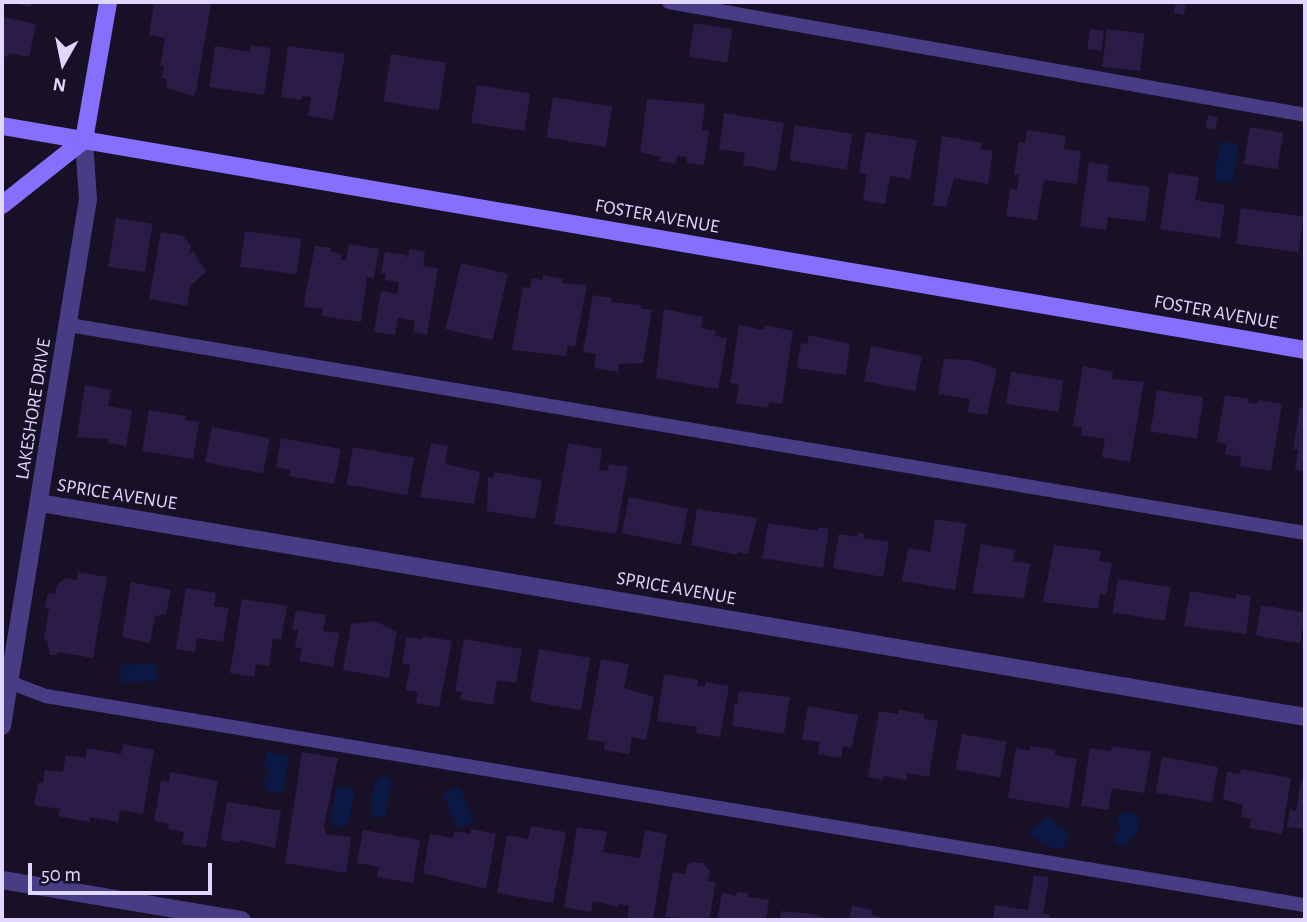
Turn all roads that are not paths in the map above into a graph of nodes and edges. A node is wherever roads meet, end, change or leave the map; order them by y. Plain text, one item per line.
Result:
1 (108, 2) edge
2 (669, 2) edge
3 (1305, 115) edge
4 (2, 126) edge
5 (84, 140) junction
6 (2, 205) edge
7 (69, 325) junction
8 (1305, 350) edge
9 (40, 503) junction
10 (1305, 533) edge
11 (9, 682) junction
12 (1305, 718) edge
13 (2, 726) edge
14 (2, 880) edge
15 (1305, 905) edge
16 (243, 920) edge

1 - 5 street
2 - 3 lane
4 - 5 street, FOSTER AVENUE
5 - 6 street
5 - 7 street, LAKESHORE DRIVE
5 - 8 street, FOSTER AVENUE
7 - 9 street, LAKESHORE DRIVE
7 - 10 lane
9 - 11 street, LAKESHORE DRIVE
9 - 12 street, SPRICE AVENUE
11 - 13 street, LAKESHORE DRIVE
11 - 15 lane
14 - 16 street

